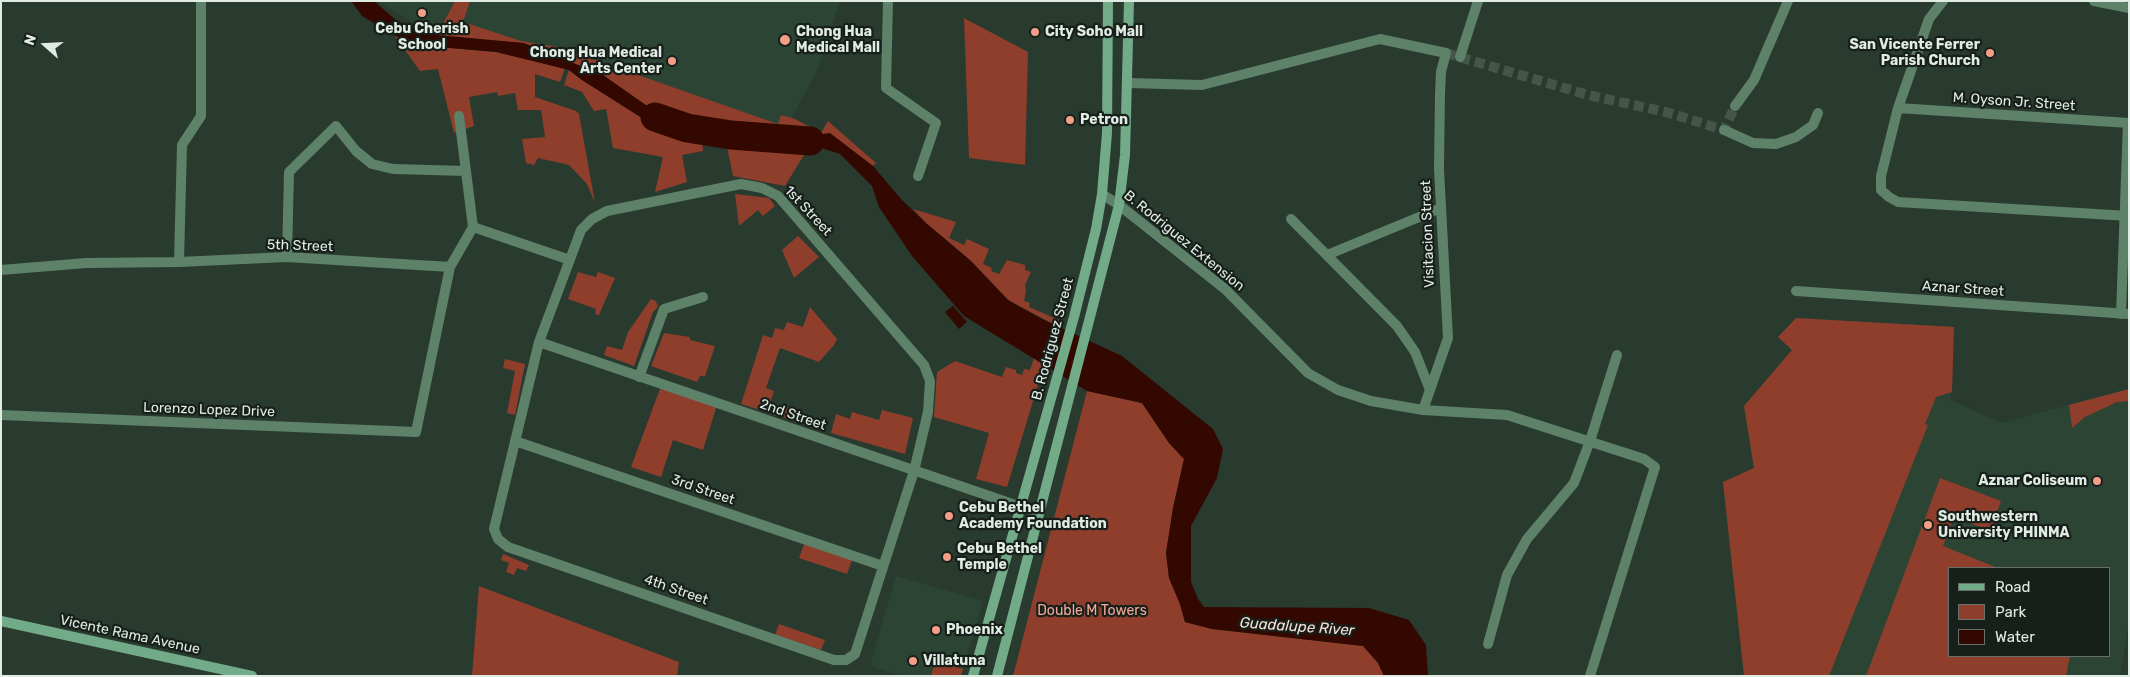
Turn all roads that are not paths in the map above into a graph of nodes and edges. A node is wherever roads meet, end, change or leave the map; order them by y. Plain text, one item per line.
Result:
1 (200, 1) edge
2 (888, 1) edge
3 (1108, 1) edge
4 (1129, 1) edge
5 (1478, 1) edge
6 (1788, 1) edge
7 (1943, 1) edge
8 (2094, 1) edge
9 (2129, 8) edge
10 (1460, 57) dead end
11 (1128, 83) junction
12 (1735, 106) tunnel mouth
13 (1898, 108) junction
14 (1818, 113) dead end
15 (459, 116) dead end
16 (2128, 123) edge
17 (1724, 130) dead end
18 (466, 171) junction
19 (918, 176) dead end
20 (1102, 194) junction
21 (1119, 205) junction
22 (1441, 208) junction
23 (2126, 216) edge
24 (1291, 219) dead end
25 (473, 227) junction
26 (1327, 255) junction
27 (287, 257) junction
28 (570, 260) junction
29 (180, 262) junction
30 (450, 267) junction
31 (1, 270) edge
32 (1796, 291) dead end
33 (703, 297) dead end
34 (2125, 314) edge
35 (539, 342) junction
36 (1618, 355) dead end
37 (639, 377) junction
38 (1430, 390) junction
39 (1423, 410) junction
40 (1, 415) edge
41 (515, 441) junction
42 (1590, 441) junction
43 (914, 471) junction
44 (1020, 506) junction
45 (1039, 513) junction
46 (883, 566) junction
47 (1, 621) edge
48 (1488, 644) dead end
49 (252, 676) edge
50 (973, 676) edge
51 (997, 676) edge
52 (1590, 676) edge

1 - 29 street
2 - 19 street
3 - 20 main road, B. Rodriguez Street
4 - 11 main road
5 - 10 street
6 - 12 street
7 - 13 street
8 - 9 street
11 - 21 main road
11 - 22 street, Visitacion Street
13 - 16 street, M. Oyson Jr. Street
13 - 23 street
14 - 17 street
15 - 18 street
16 - 23 street
18 - 25 street
18 - 27 street
20 - 21 street, B. Rodriguez Extension
20 - 44 main road, B. Rodriguez Street
21 - 39 street, B. Rodriguez Extension
21 - 45 main road
22 - 26 street
22 - 38 street, Visitacion Street
23 - 34 street
24 - 26 street
25 - 28 street
25 - 30 street
26 - 38 street
27 - 29 street, 5th Street
27 - 30 street, 5th Street
28 - 35 street, 1st Street
28 - 43 street, 1st Street
29 - 31 street, 5th Street
30 - 40 street, Lorenzo Lopez Drive
32 - 34 street, Aznar Street
33 - 37 street
35 - 37 street, 2nd Street
35 - 41 street, 4th Street
36 - 42 street
37 - 43 street, 2nd Street
38 - 39 street, Visitacion Street
39 - 42 street, B. Rodriguez Extension
41 - 46 street, 3rd Street
41 - 46 street, 4th Street
42 - 48 street
42 - 52 street, B. Rodriguez Extension
43 - 44 street, 2nd Street
43 - 46 street, 4th Street
44 - 45 street, 2nd Street
44 - 50 main road, B. Rodriguez Street
45 - 51 main road
47 - 49 main road, Vicente Rama Avenue

